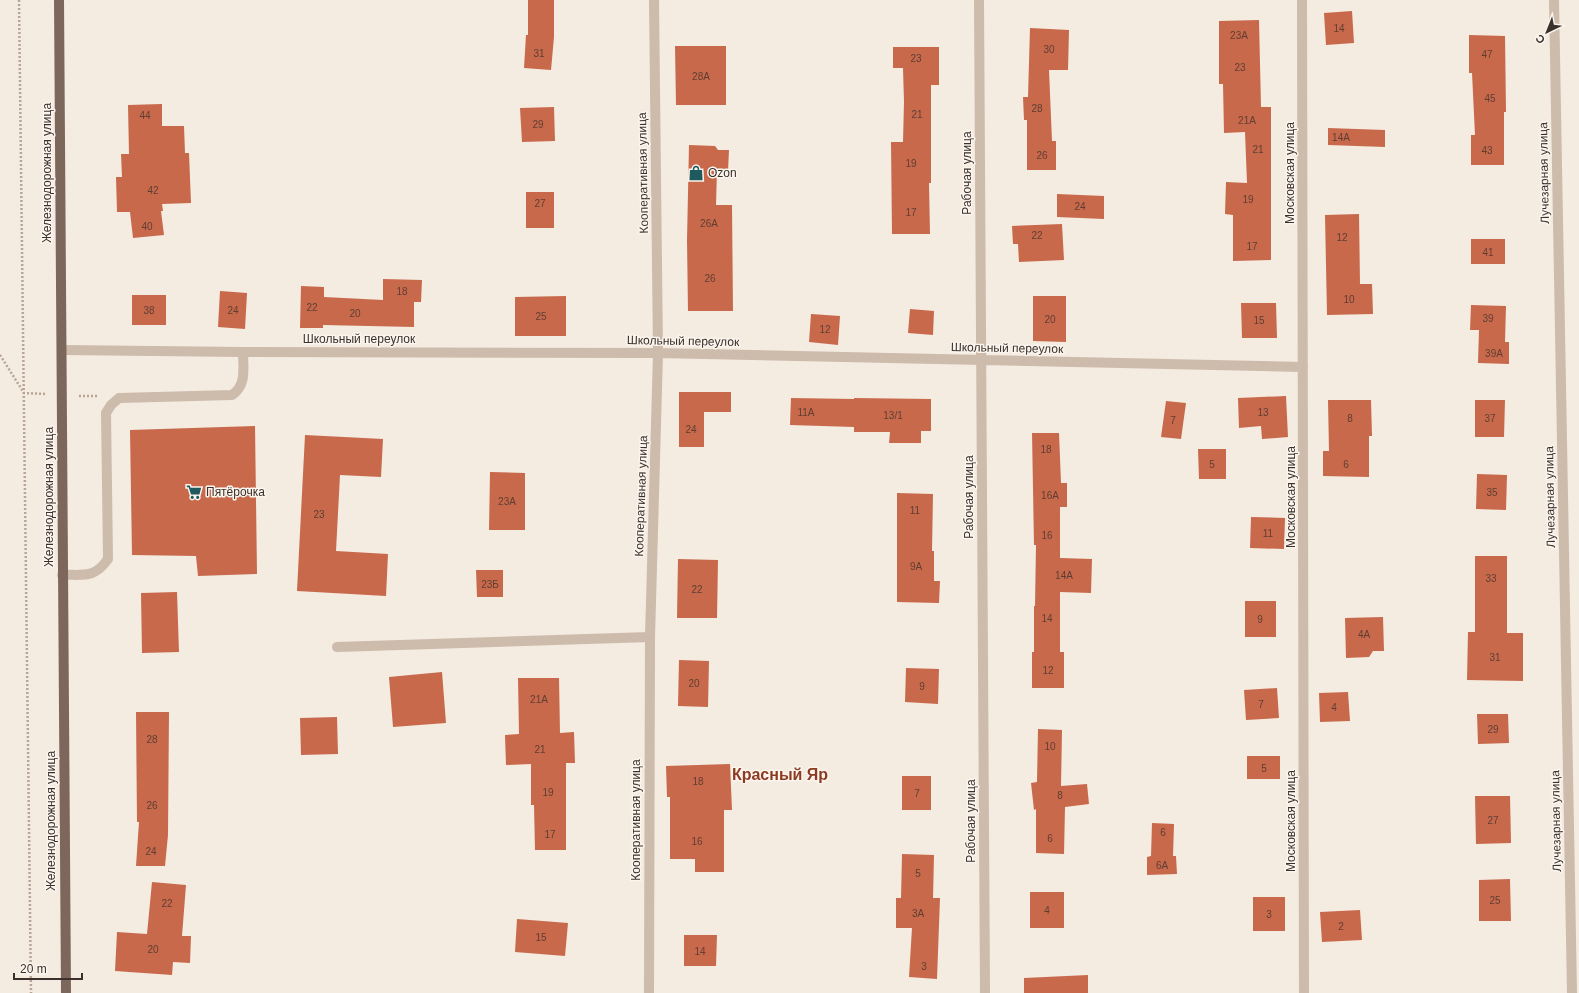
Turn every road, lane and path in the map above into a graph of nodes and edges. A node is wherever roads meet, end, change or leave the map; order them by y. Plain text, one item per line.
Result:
1 (18, 0) edge
2 (59, 0) edge
3 (654, 0) edge
4 (979, 0) edge
5 (1302, 0) edge
6 (1554, 0) edge
7 (62, 350) junction
8 (243, 352) junction
9 (658, 353) junction
10 (0, 356) edge
11 (980, 360) junction
12 (1303, 367) junction
13 (24, 393) junction
14 (62, 575) junction
15 (650, 637) junction
16 (337, 647) dead end
17 (31, 993) edge
18 (66, 993) edge
19 (649, 993) edge
20 (985, 993) edge
21 (1304, 993) edge
22 (1572, 993) edge

1 - 13 path
2 - 7 main road, Железнодорожная улица
3 - 9 street, Кооперативная улица
4 - 11 street, Рабочая улица
5 - 12 street, Московская улица
6 - 22 street, Лучезарная улица
7 - 8 street, Школьный переулок
7 - 14 main road, Железнодорожная улица
8 - 9 street, Школьный переулок
8 - 14 street
9 - 11 street, Школьный переулок
9 - 15 street, Кооперативная улица
10 - 13 path
11 - 12 street, Школьный переулок
11 - 20 street, Рабочая улица
12 - 21 street, Московская улица
13 - 17 path
14 - 18 main road, Железнодорожная улица
15 - 16 street
15 - 19 street, Кооперативная улица

